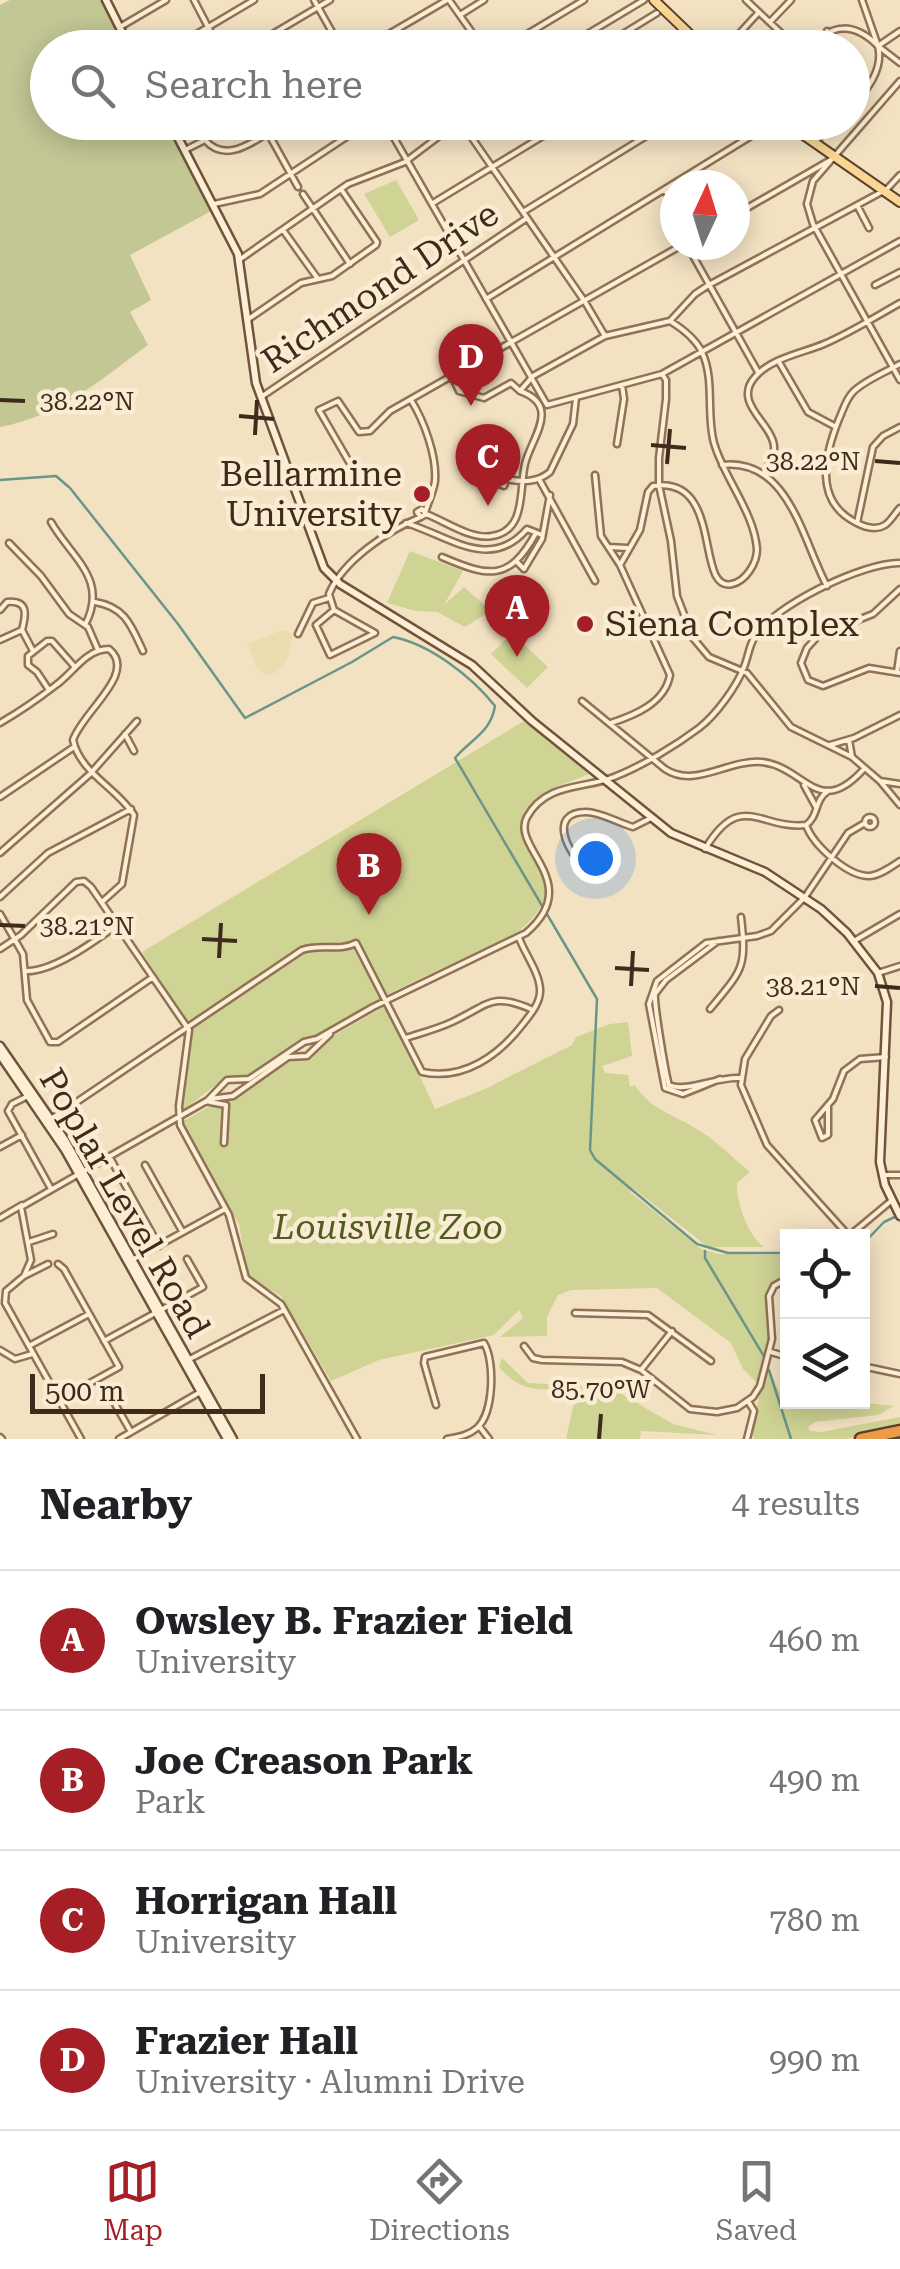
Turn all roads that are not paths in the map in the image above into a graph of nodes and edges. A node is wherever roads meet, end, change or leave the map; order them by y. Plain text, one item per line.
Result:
1 (106, 0) edge
2 (166, 0) edge
3 (194, 0) edge
4 (254, 0) edge
5 (314, 0) edge
6 (330, 0) edge
7 (448, 0) edge
8 (484, 0) edge
9 (584, 0) edge
10 (644, 0) edge
11 (746, 0) edge
12 (791, 0) edge
13 (862, 0) edge
14 (656, 1) edge
15 (318, 7) junction
16 (759, 12) junction
17 (656, 13) dead end
18 (460, 15) junction
19 (770, 22) junction
20 (120, 26) junction
21 (209, 27) junction
22 (122, 30) edge
23 (204, 30) edge
24 (210, 30) edge
25 (279, 30) edge
26 (331, 30) edge
27 (396, 30) edge
28 (469, 30) edge
29 (534, 30) edge
30 (594, 30) edge
31 (629, 30) edge
32 (686, 30) edge
33 (742, 30) edge
34 (778, 30) edge
35 (830, 30) edge
36 (856, 30) edge
37 (900, 31) edge
38 (870, 40) edge
39 (878, 46) junction
40 (900, 63) edge
41 (870, 81) edge
42 (900, 81) edge
43 (870, 116) edge
44 (180, 140) edge
45 (205, 140) joint
46 (252, 140) edge
47 (272, 140) edge
48 (341, 140) edge
49 (396, 140) edge
50 (435, 140) edge
51 (472, 140) edge
52 (537, 140) edge
53 (640, 140) edge
54 (745, 140) edge
55 (809, 140) edge
56 (816, 140) edge
57 (849, 140) edge
58 (813, 143) junction
59 (185, 150) junction
60 (834, 158) junction
61 (408, 161) junction
62 (492, 167) junction
63 (696, 170) edge
64 (291, 173) junction
65 (900, 175) edge
66 (298, 187) dead end
67 (341, 189) junction
68 (882, 190) junction
69 (660, 192) edge
70 (303, 194) dead end
71 (900, 202) edge
72 (214, 204) junction
73 (432, 204) junction
74 (856, 204) junction
75 (750, 206) edge
76 (312, 210) junction
77 (523, 212) junction
78 (528, 218) junction
79 (815, 227) junction
80 (869, 228) dead end
81 (283, 230) junction
82 (899, 244) edge
83 (555, 258) junction
84 (463, 259) junction
85 (660, 259) edge
86 (240, 260) junction
87 (694, 260) edge
88 (350, 264) junction
89 (900, 272) edge
90 (841, 274) junction
91 (318, 278) junction
92 (710, 285) junction
93 (876, 286) dead end
94 (486, 300) junction
95 (585, 302) junction
96 (900, 303) edge
97 (247, 320) junction
98 (670, 321) junction
99 (867, 321) junction
100 (736, 332) junction
101 (605, 336) junction
102 (511, 344) junction
103 (702, 352) junction
104 (779, 362) junction
105 (900, 364) edge
106 (893, 368) junction
107 (758, 373) junction
108 (662, 374) junction
109 (452, 378) junction
110 (530, 378) junction
111 (900, 380) edge
112 (622, 385) junction
113 (520, 391) junction
114 (261, 396) junction
115 (576, 398) junction
116 (411, 400) junction
117 (836, 426) junction
118 (900, 427) edge
119 (617, 444) dead end
120 (722, 464) junction
121 (352, 467) dead end
122 (763, 474) junction
123 (542, 478) junction
124 (506, 479) dead end
125 (522, 482) junction
126 (596, 483) dead end
127 (660, 485) junction
128 (550, 496) junction
129 (900, 508) edge
130 (422, 513) junction
131 (51, 522) dead end
132 (406, 523) junction
133 (857, 523) junction
134 (539, 534) junction
135 (9, 543) dead end
136 (609, 546) junction
137 (627, 548) junction
138 (442, 558) dead end
139 (898, 561) edge
140 (516, 562) junction
141 (620, 564) junction
142 (595, 581) dead end
143 (336, 582) junction
144 (827, 586) junction
145 (900, 589) edge
146 (329, 598) junction
147 (95, 602) junction
148 (0, 610) edge
149 (334, 610) junction
150 (85, 625) junction
151 (22, 630) junction
152 (298, 634) dead end
153 (0, 640) edge
154 (98, 650) junction
155 (33, 651) junction
156 (143, 651) dead end
157 (900, 651) edge
158 (75, 666) junction
159 (743, 670) junction
160 (898, 673) edge
161 (49, 690) junction
162 (582, 701) dead end
163 (900, 715) edge
164 (136, 720) dead end
165 (0, 722) edge
166 (611, 723) junction
167 (125, 734) junction
168 (849, 740) junction
169 (830, 745) junction
170 (74, 748) junction
171 (134, 750) dead end
172 (651, 756) junction
173 (852, 758) junction
174 (864, 769) junction
175 (92, 771) junction
176 (604, 780) junction
177 (880, 781) junction
178 (900, 784) edge
179 (804, 786) junction
180 (828, 791) junction
181 (0, 797) edge
182 (900, 804) edge
183 (816, 808) junction
184 (131, 810) junction
185 (650, 818) junction
186 (865, 823) dead end
187 (806, 826) junction
188 (706, 849) junction
189 (0, 853) edge
190 (832, 856) junction
191 (900, 862) edge
192 (586, 866) dead end
193 (0, 897) edge
194 (805, 897) junction
195 (102, 902) junction
196 (0, 914) edge
197 (900, 914) edge
198 (741, 917) dead end
199 (117, 925) junction
200 (519, 938) junction
201 (744, 938) junction
202 (16, 940) junction
203 (854, 940) junction
204 (0, 949) edge
205 (900, 966) edge
206 (26, 971) junction
207 (878, 973) junction
208 (153, 977) junction
209 (387, 1001) junction
210 (710, 1009) dead end
211 (533, 1010) junction
212 (780, 1010) dead end
213 (188, 1027) junction
214 (334, 1030) junction
215 (406, 1038) junction
216 (304, 1042) junction
217 (0, 1046) edge
218 (312, 1053) junction
219 (0, 1055) edge
220 (885, 1059) junction
221 (740, 1078) junction
222 (223, 1084) junction
223 (30, 1095) junction
224 (227, 1096) junction
225 (206, 1102) junction
226 (828, 1106) junction
227 (178, 1118) junction
228 (49, 1120) junction
229 (22, 1135) junction
230 (224, 1143) dead end
231 (0, 1147) edge
232 (109, 1156) junction
233 (145, 1165) dead end
234 (80, 1172) junction
235 (882, 1174) junction
236 (900, 1175) edge
237 (50, 1188) junction
238 (892, 1200) junction
239 (22, 1205) junction
240 (226, 1208) junction
241 (898, 1213) edge
242 (0, 1218) edge
243 (843, 1229) edge
244 (857, 1229) edge
245 (183, 1232) junction
246 (53, 1234) dead end
247 (28, 1242) junction
248 (160, 1246) junction
249 (186, 1259) dead end
250 (130, 1261) junction
251 (48, 1264) dead end
252 (58, 1264) dead end
253 (24, 1276) junction
254 (780, 1283) edge
255 (284, 1310) junction
256 (159, 1312) junction
257 (575, 1313) dead end
258 (88, 1314) junction
259 (672, 1331) junction
260 (104, 1341) junction
261 (29, 1346) junction
262 (524, 1346) dead end
263 (0, 1350) edge
264 (771, 1352) junction
265 (33, 1354) junction
266 (780, 1355) edge
267 (186, 1361) junction
268 (711, 1361) dead end
269 (870, 1368) edge
270 (641, 1370) junction
271 (900, 1374) edge
272 (203, 1390) junction
273 (59, 1400) junction
274 (748, 1401) junction
275 (115, 1404) dead end
276 (436, 1405) dead end
277 (479, 1426) junction
278 (130, 1432) junction
279 (900, 1434) edge
280 (81, 1439) edge
281 (119, 1439) edge
282 (230, 1439) edge
283 (356, 1439) edge
284 (446, 1439) edge
285 (489, 1439) edge
286 (747, 1439) edge
287 (861, 1439) edge
288 (888, 1439) edge

1 - 20 main road
2 - 20 street
3 - 21 street
4 - 21 street
5 - 15 street
6 - 15 street
7 - 18 street
7 - 27 street
8 - 18 street
9 - 29 street
10 - 30 street
11 - 16 street
12 - 19 street
13 - 39 street
14 - 32 main road
15 - 25 street
15 - 26 street
16 - 19 street
16 - 33 street
17 - 31 street
18 - 28 street
19 - 34 street
20 - 22 main road
21 - 23 street
21 - 24 street
35 - 36 street
37 - 39 street
38 - 39 street
39 - 40 street
39 - 41 street
42 - 43 street
44 - 59 main road
45 - 46 street
45 - 59 street
47 - 64 street
48 - 64 street
49 - 61 street
50 - 61 street
51 - 62 street
52 - 62 street
53 - 77 street, Richmond Drive
54 - 63 street
55 - 58 main road
56 - 58 street
57 - 60 street
58 - 60 main road
59 - 72 main road
60 - 68 main road
60 - 75 street
60 - 79 street
61 - 67 street
61 - 73 street
62 - 73 street
62 - 77 street
64 - 66 street
64 - 72 street
65 - 68 street
67 - 76 street
67 - 88 street
68 - 71 main road
68 - 74 street
69 - 83 street
70 - 76 street
72 - 86 main road
73 - 84 street
74 - 79 street
74 - 80 street
76 - 81 street
76 - 88 street
77 - 78 street
78 - 83 street
78 - 84 street, Richmond Drive
79 - 90 street
79 - 92 street
81 - 86 street
81 - 91 street
82 - 90 street
83 - 94 street
83 - 95 street
84 - 94 street
84 - 114 street, Richmond Drive
85 - 95 street
86 - 97 main road
87 - 92 street
88 - 91 street
89 - 93 street
90 - 99 street
90 - 100 street
91 - 97 street
92 - 98 street
92 - 100 street
94 - 102 street
95 - 101 street
95 - 102 street
96 - 99 street
97 - 114 main road
98 - 101 street
98 - 103 street
99 - 104 street
99 - 106 street
100 - 103 street
100 - 107 street
101 - 110 street
102 - 109 street
102 - 110 street
103 - 108 street
103 - 120 street
104 - 107 street
104 - 117 street
105 - 106 street
106 - 111 street
106 - 117 street
107 - 122 street
108 - 112 street
108 - 127 street
109 - 113 street
109 - 116 street
110 - 113 street
110 - 115 street
112 - 115 street
112 - 119 street
113 - 125 street
114 - 143 main road
115 - 123 street
116 - 121 street
116 - 130 street
117 - 133 street
118 - 133 street
120 - 122 street
120 - 127 street
122 - 144 street
123 - 125 street
123 - 128 street
124 - 125 street
125 - 130 street
126 - 136 street
127 - 137 street
127 - 159 street
128 - 134 street
128 - 142 street
129 - 133 street
130 - 132 street
131 - 147 street
132 - 134 street
132 - 143 street
134 - 140 street
134 - 140 street
135 - 150 street
136 - 137 street
136 - 141 street
137 - 141 street
138 - 140 street
139 - 144 street
141 - 166 street
143 - 146 street
143 - 176 main road
144 - 159 street
145 - 160 street
146 - 149 street
146 - 152 street
147 - 150 street
147 - 156 street
148 - 151 street
149 - 149 street
150 - 154 street
151 - 153 street
151 - 155 street
154 - 158 street
154 - 170 street
155 - 158 street
155 - 161 street
157 - 160 street
158 - 161 street
159 - 169 street
159 - 172 street
161 - 165 street
162 - 166 street
163 - 168 street
164 - 167 street
166 - 172 street
167 - 171 street
167 - 175 street
168 - 169 street
168 - 173 street
169 - 173 street
170 - 175 street
170 - 181 street
172 - 176 street
172 - 179 street
173 - 174 street
174 - 177 street
174 - 180 street
175 - 184 street
175 - 189 street
176 - 185 main road
176 - 200 street
177 - 178 street
177 - 182 street
179 - 180 street
179 - 183 street
180 - 183 street
183 - 187 street
184 - 193 street
184 - 195 street
185 - 188 main road
185 - 192 street
186 - 190 street
187 - 188 street
187 - 190 street
188 - 194 main road
190 - 191 street
190 - 194 street
194 - 201 street
194 - 203 main road
195 - 199 street
195 - 202 street
196 - 202 street
197 - 203 street
198 - 201 street
199 - 206 street
199 - 208 street
200 - 209 street
200 - 211 street
201 - 210 street
201 - 221 street
202 - 204 street
202 - 206 street
203 - 207 main road
205 - 207 street
206 - 208 street
207 - 220 main road
208 - 213 street
209 - 213 street
209 - 214 street
209 - 215 street
211 - 215 street
211 - 215 street
212 - 221 street
213 - 227 street
213 - 228 street
214 - 216 street
214 - 218 street
216 - 218 street
216 - 222 street
217 - 228 main road, Poplar Level Road
218 - 224 street
219 - 223 main road, Poplar Level Road
220 - 226 street
220 - 235 main road
221 - 243 street
222 - 224 street
222 - 225 street
223 - 228 main road, Poplar Level Road
223 - 229 street
224 - 225 street
225 - 227 street
225 - 230 street
226 - 226 street
227 - 232 street
227 - 240 street
228 - 234 main road, Poplar Level Road
229 - 231 street
229 - 237 street
232 - 234 street
232 - 248 street
233 - 245 street
234 - 237 street
234 - 250 main road, Poplar Level Road
235 - 236 street
235 - 238 main road
237 - 239 street
238 - 241 main road
238 - 244 street
239 - 242 street
239 - 247 street
240 - 245 street
240 - 255 street
245 - 248 street
246 - 247 street
247 - 253 street
248 - 250 street
249 - 256 street
250 - 256 main road, Poplar Level Road
251 - 253 street
252 - 258 street
253 - 261 street
254 - 264 street
255 - 267 street
255 - 283 street
256 - 260 street
256 - 267 main road, Poplar Level Road
257 - 259 street
258 - 260 street
258 - 261 street
259 - 268 street
259 - 270 street
260 - 273 street
261 - 265 street
262 - 270 street
263 - 265 street
264 - 266 street
264 - 274 street
265 - 273 street
267 - 272 main road, Poplar Level Road
269 - 271 street
270 - 274 street
272 - 278 street
272 - 282 main road, Poplar Level Road
273 - 280 street
274 - 286 street
275 - 278 street
276 - 277 street
277 - 284 street
277 - 285 street
278 - 281 street
279 - 287 highway
279 - 288 highway

